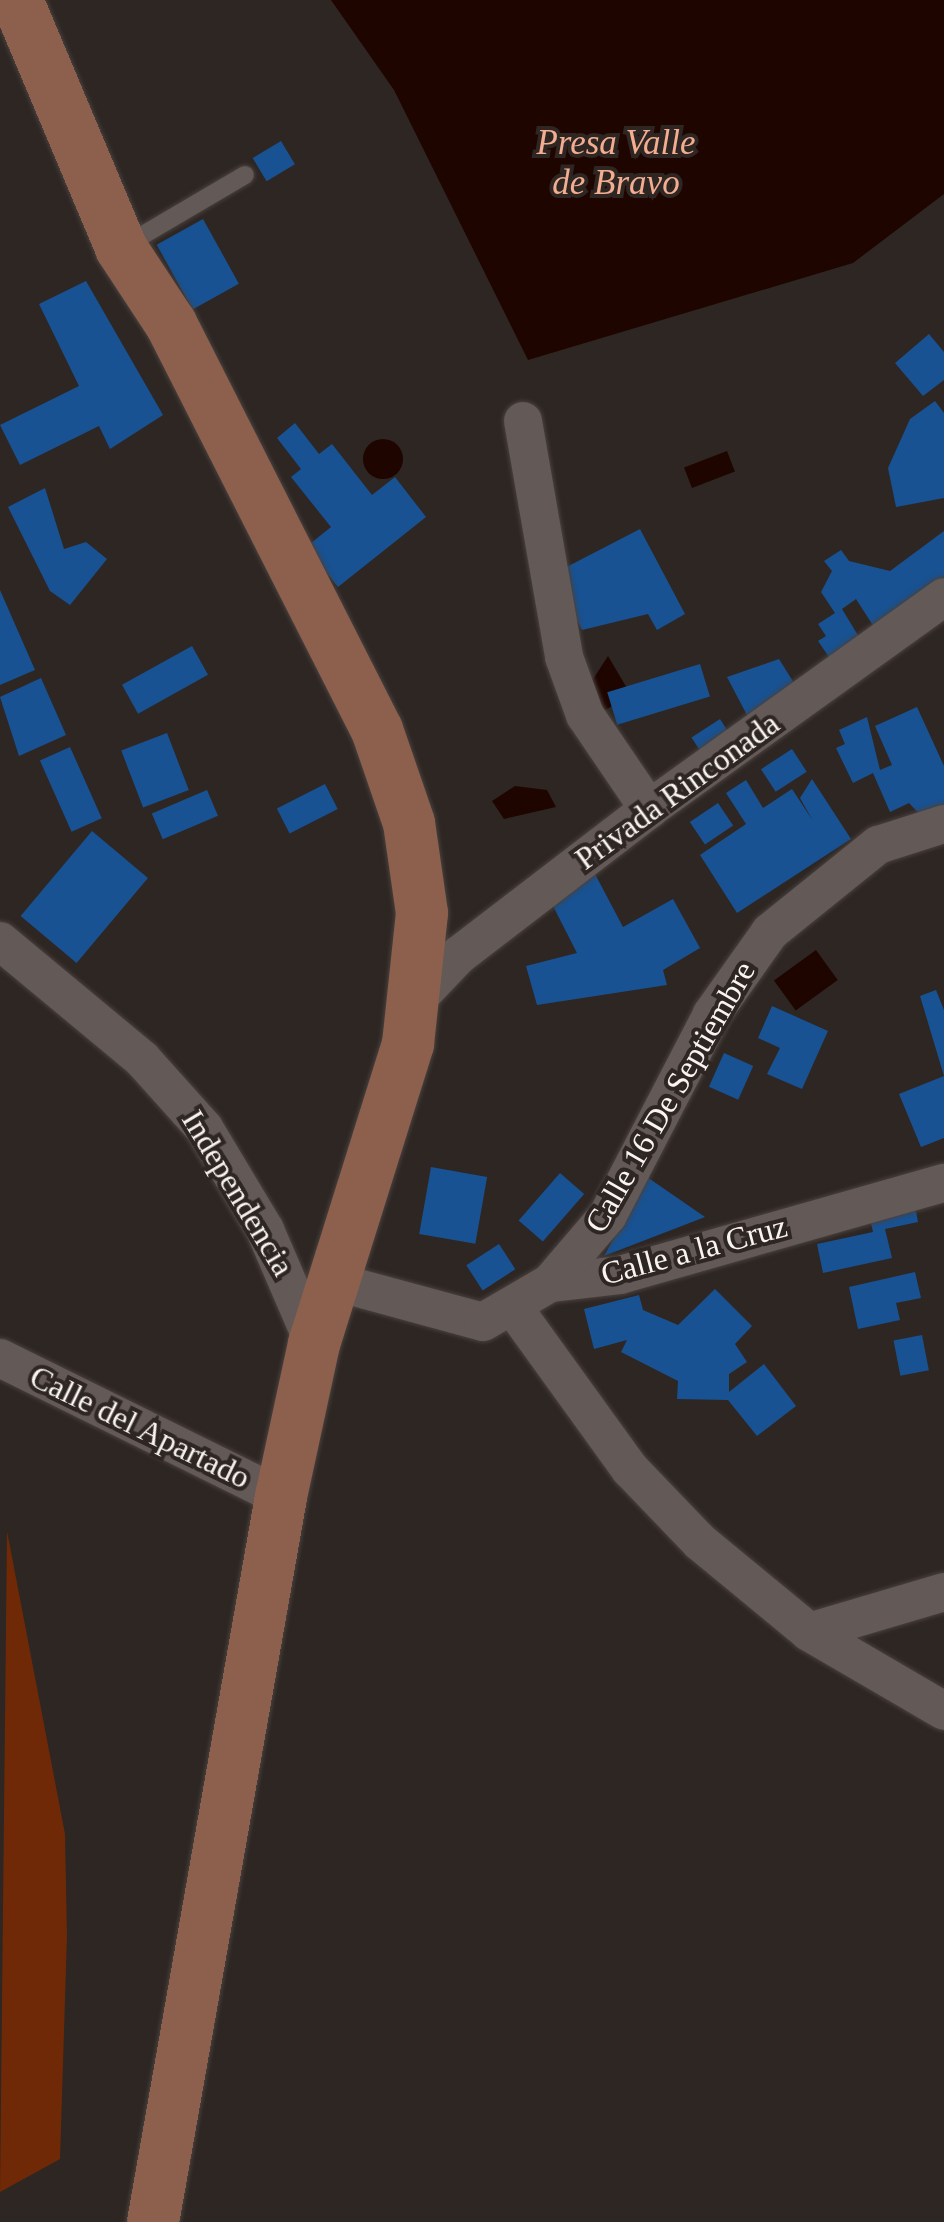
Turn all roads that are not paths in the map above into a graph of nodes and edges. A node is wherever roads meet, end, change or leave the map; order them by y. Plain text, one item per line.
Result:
1 (17, 0) edge
2 (246, 175) dead end
3 (121, 248) junction
4 (523, 421) dead end
5 (944, 598) edge
6 (649, 809) junction
7 (944, 824) edge
8 (0, 941) edge
9 (419, 997) junction
10 (944, 1183) edge
11 (336, 1282) junction
12 (550, 1283) junction
13 (513, 1307) junction
14 (314, 1344) junction
15 (0, 1358) edge
16 (281, 1497) junction
17 (944, 1592) edge
18 (808, 1632) junction
19 (944, 1711) edge
20 (153, 2222) edge

1 - 3 main road
2 - 3 lane
3 - 9 main road
4 - 6 street
5 - 6 street, Privada Rinconada
6 - 9 street, Privada Rinconada
7 - 12 street, Calle 16 De Septiembre
8 - 14 street, Independencia
9 - 11 main road
10 - 12 street, Calle a la Cruz
11 - 13 street, Calle a la Cruz
11 - 14 main road
12 - 13 street, Calle a la Cruz
13 - 18 street
14 - 16 main road
15 - 16 street, Calle del Apartado
16 - 20 main road
17 - 18 street
18 - 19 street

